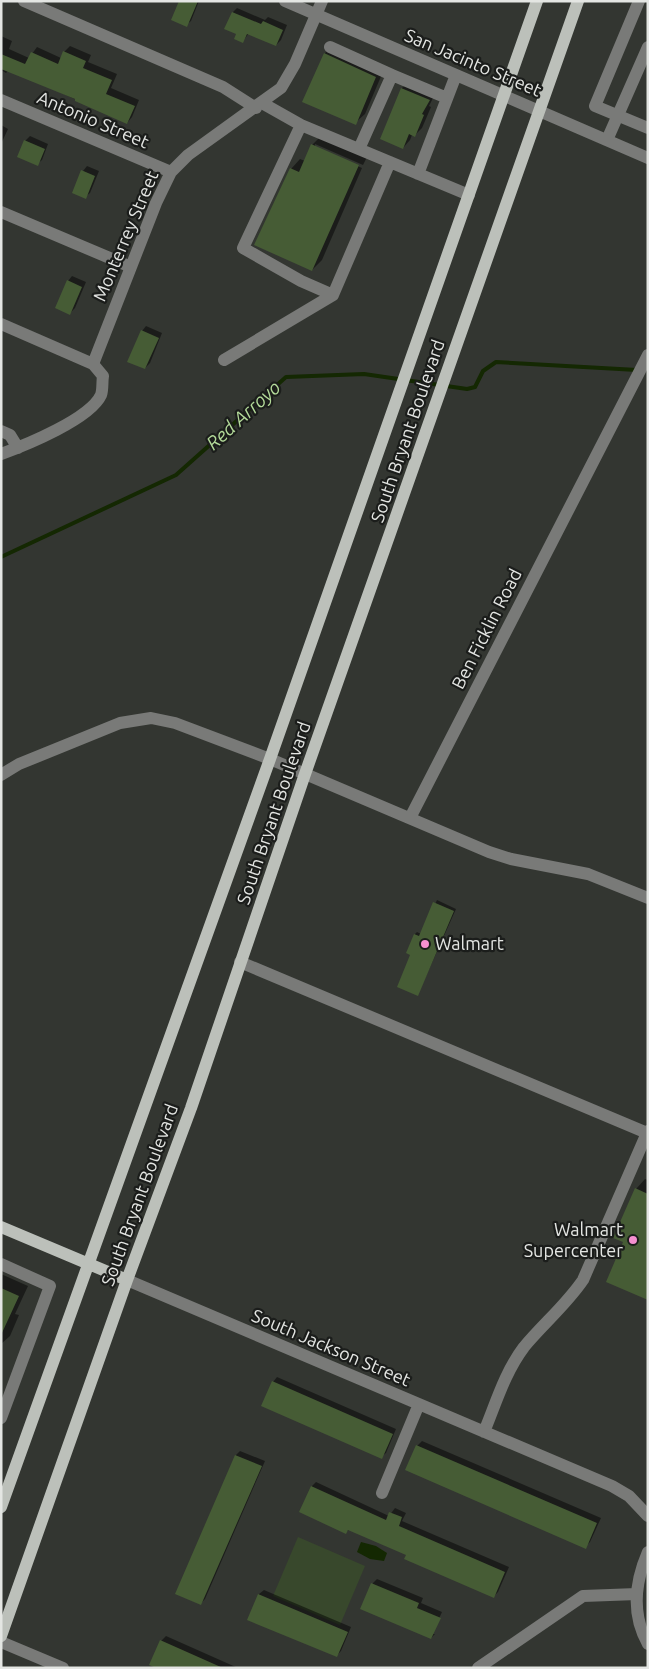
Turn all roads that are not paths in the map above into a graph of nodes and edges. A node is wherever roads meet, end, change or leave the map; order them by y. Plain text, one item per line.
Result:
1 (24, 1) edge
2 (285, 1) edge
3 (322, 1) edge
4 (578, 1) edge
5 (639, 1) edge
6 (532, 3) edge
7 (316, 15) junction
8 (330, 47) dead end
9 (648, 47) edge
10 (456, 75) junction
11 (392, 76) junction
12 (504, 96) junction
13 (447, 98) junction
14 (1, 100) edge
15 (259, 105) junction
16 (540, 111) junction
17 (618, 116) junction
18 (300, 125) junction
19 (648, 128) edge
20 (607, 140) junction
21 (359, 149) junction
22 (648, 158) edge
23 (390, 162) junction
24 (171, 172) junction
25 (418, 174) junction
26 (468, 195) junction
27 (1, 212) edge
28 (131, 268) junction
29 (332, 294) junction
30 (1, 324) edge
31 (648, 355) edge
32 (224, 360) dead end
33 (93, 364) junction
34 (1, 432) edge
35 (18, 448) junction
36 (1, 454) edge
37 (270, 759) junction
38 (305, 774) junction
39 (1, 775) edge
40 (410, 818) junction
41 (648, 898) edge
42 (240, 962) junction
43 (647, 1132) edge
44 (1, 1227) edge
45 (1, 1264) edge
46 (90, 1264) junction
47 (127, 1280) junction
48 (4, 1400) edge
49 (419, 1404) junction
50 (1, 1418) edge
51 (484, 1432) junction
52 (382, 1493) dead end
53 (1, 1507) edge
54 (646, 1511) edge
55 (648, 1552) edge
56 (636, 1594) junction
57 (1, 1636) edge
58 (1, 1642) edge
59 (648, 1644) edge
60 (63, 1668) edge
61 (478, 1668) edge

1 - 15 street
2 - 7 street, San Jacinto Street
3 - 7 street, Monterrey Street
4 - 16 main road, South Bryant Boulevard
5 - 17 street
6 - 12 main road, South Bryant Boulevard
7 - 10 street, San Jacinto Street
7 - 15 street, Monterrey Street
8 - 11 street
9 - 17 street
10 - 12 street, San Jacinto Street
10 - 13 street
11 - 13 street
11 - 21 street
12 - 16 street, San Jacinto Street
12 - 26 main road, South Bryant Boulevard
13 - 25 street
14 - 24 street, Antonio Street
15 - 18 street
15 - 24 street, Monterrey Street
16 - 20 street, San Jacinto Street
16 - 38 main road, South Bryant Boulevard
17 - 19 street
17 - 20 street
18 - 21 street
18 - 29 street
20 - 22 street, San Jacinto Street
21 - 23 street
23 - 25 street
23 - 29 street
24 - 28 street, Monterrey Street
25 - 26 street
26 - 37 main road, South Bryant Boulevard
27 - 28 street
28 - 33 street, Monterrey Street
29 - 32 street
30 - 33 street
31 - 40 street, Ben Ficklin Road
33 - 35 street
34 - 35 street
35 - 36 street
37 - 38 street
37 - 39 street
37 - 46 main road, South Bryant Boulevard
38 - 40 street
38 - 42 main road, South Bryant Boulevard
40 - 41 street
42 - 43 street
42 - 47 main road, South Bryant Boulevard
43 - 51 street
44 - 46 main road, South Jackson Street
45 - 48 street
46 - 47 main road, South Jackson Street
46 - 53 main road, South Bryant Boulevard
47 - 49 street, South Jackson Street
47 - 57 main road, South Bryant Boulevard
48 - 50 street
49 - 51 street, South Jackson Street
49 - 52 street
51 - 54 street, South Jackson Street
55 - 56 street
56 - 59 street
56 - 61 street
58 - 60 street

